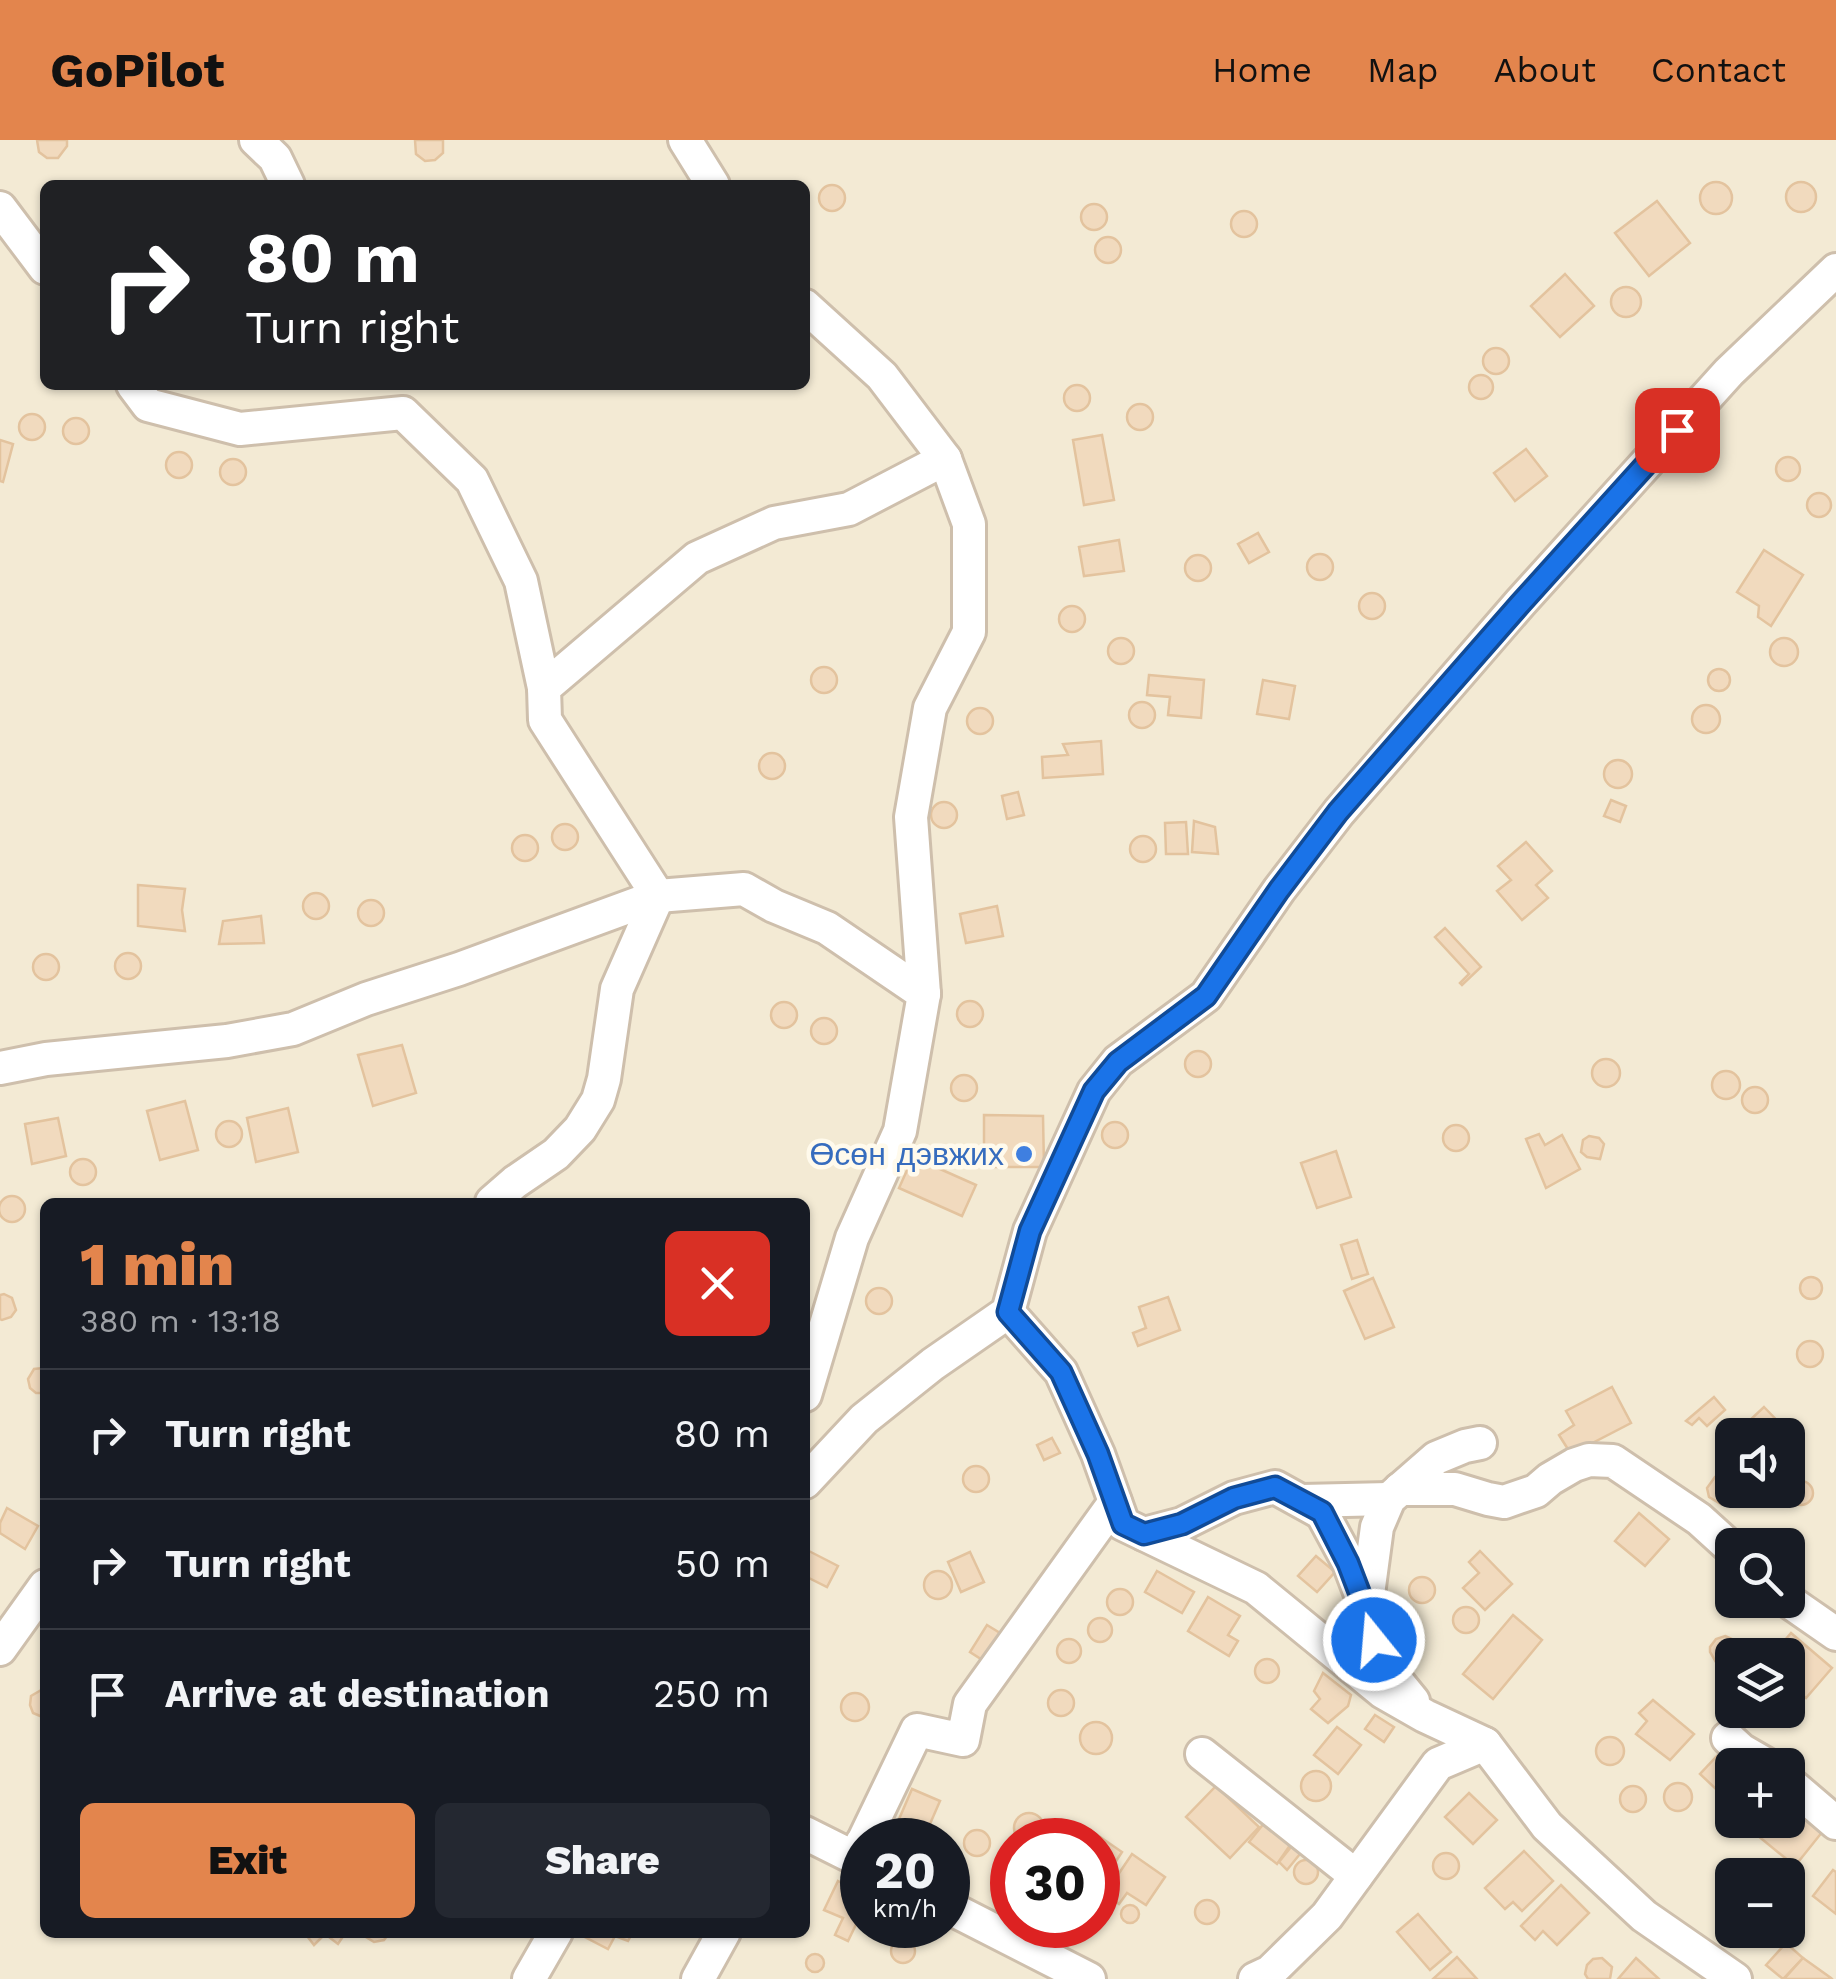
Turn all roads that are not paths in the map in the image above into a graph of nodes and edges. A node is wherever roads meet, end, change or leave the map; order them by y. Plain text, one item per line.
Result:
1 (256, 140) edge
2 (685, 140) edge
3 (286, 180) edge
4 (709, 180) edge
5 (0, 208) edge
6 (40, 261) edge
7 (1836, 270) edge
8 (810, 311) edge
9 (137, 390) edge
10 (396, 399) edge
11 (945, 459) junction
12 (544, 688) junction
13 (658, 896) junction
14 (924, 994) junction
15 (0, 1068) edge
16 (497, 1198) edge
17 (1008, 1312) junction
18 (810, 1378) edge
19 (1480, 1443) dead end
20 (810, 1477) edge
21 (1395, 1494) junction
22 (1115, 1502) junction
23 (1302, 1502) junction
24 (1144, 1534) junction
25 (1715, 1534) edge
26 (40, 1593) edge
27 (1366, 1610) junction
28 (1805, 1613) edge
29 (1836, 1634) edge
30 (0, 1648) edge
31 (1426, 1716) junction
32 (1728, 1738) dead end
33 (1485, 1744) junction
34 (1739, 1748) edge
35 (1202, 1754) dead end
36 (1805, 1797) edge
37 (874, 1818) edge
38 (1836, 1824) edge
39 (810, 1836) edge
40 (810, 1836) edge
41 (840, 1850) edge
42 (840, 1851) edge
43 (1356, 1876) junction
44 (970, 1917) edge
45 (553, 1938) edge
46 (721, 1938) edge
47 (1267, 1976) edge
48 (530, 1979) edge
49 (698, 1979) edge
50 (1089, 1979) edge
51 (1735, 1979) edge

1 - 3 street
2 - 4 street
5 - 6 street
7 - 17 street
8 - 11 street
9 - 10 street
10 - 12 street
11 - 12 street
11 - 14 street
12 - 13 street
13 - 14 street
13 - 15 street
13 - 16 street
14 - 18 street
17 - 20 street
17 - 22 street
19 - 21 street
21 - 23 street
21 - 25 street
21 - 27 street
22 - 24 street
22 - 37 street
23 - 24 street
23 - 27 street
24 - 31 street
26 - 30 street
27 - 31 street
28 - 29 street
31 - 33 street
32 - 34 street
33 - 43 street
33 - 51 street
35 - 43 street
36 - 38 street
39 - 41 street
40 - 42 street
43 - 47 street
44 - 50 street
45 - 48 street
46 - 49 street

